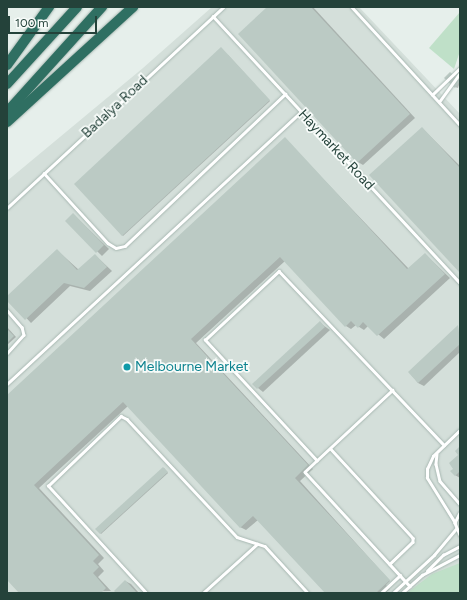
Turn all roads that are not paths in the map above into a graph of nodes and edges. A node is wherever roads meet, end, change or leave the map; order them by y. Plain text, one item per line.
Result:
1 (48, 7) edge
2 (77, 7) edge
3 (102, 7) edge
4 (133, 7) edge
5 (223, 7) edge
6 (352, 7) edge
7 (213, 16) junction
8 (7, 65) edge
9 (460, 68) edge
10 (460, 74) edge
11 (7, 84) edge
12 (285, 94) junction
13 (432, 95) junction
14 (439, 102) junction
15 (7, 112) edge
16 (301, 112) junction
17 (7, 122) edge
18 (460, 125) edge
19 (44, 173) junction
20 (7, 208) edge
21 (460, 283) edge
22 (7, 310) edge
23 (7, 354) edge
24 (7, 384) edge
25 (393, 390) junction
26 (460, 430) edge
27 (444, 445) junction
28 (331, 449) junction
29 (437, 453) junction
30 (316, 461) junction
31 (460, 504) edge
32 (460, 514) edge
33 (455, 523) junction
34 (456, 529) junction
35 (460, 535) edge
36 (257, 544) junction
37 (460, 546) edge
38 (460, 555) edge
39 (390, 564) junction
40 (400, 575) junction
41 (422, 575) junction
42 (406, 581) junction
43 (410, 586) junction
44 (146, 593) edge
45 (203, 593) edge
46 (308, 593) edge
47 (381, 593) edge
48 (394, 593) edge
49 (402, 593) edge

1 - 8 highway
2 - 11 highway
3 - 15 highway
4 - 17 highway
5 - 7 lane, Badalya Road
6 - 13 lane
7 - 12 lane, Haymarket Road
7 - 19 lane, Badalya Road
9 - 13 lane
10 - 14 lane
12 - 16 lane, Haymarket Road
12 - 19 lane
13 - 14 lane
14 - 18 lane
16 - 21 lane, Haymarket Road
16 - 24 lane
19 - 20 lane, Badalya Road
22 - 23 lane
25 - 27 lane
25 - 28 lane
25 - 30 lane
26 - 27 lane
27 - 29 lane
28 - 30 lane
28 - 39 lane
29 - 31 lane
29 - 33 lane
30 - 39 lane
32 - 33 lane
33 - 34 lane
34 - 35 lane
34 - 42 lane
36 - 44 lane
36 - 45 lane
36 - 46 lane
37 - 41 lane
38 - 41 lane
39 - 40 lane
40 - 42 lane
40 - 47 lane
41 - 43 lane
42 - 43 lane
42 - 48 lane
43 - 49 lane

